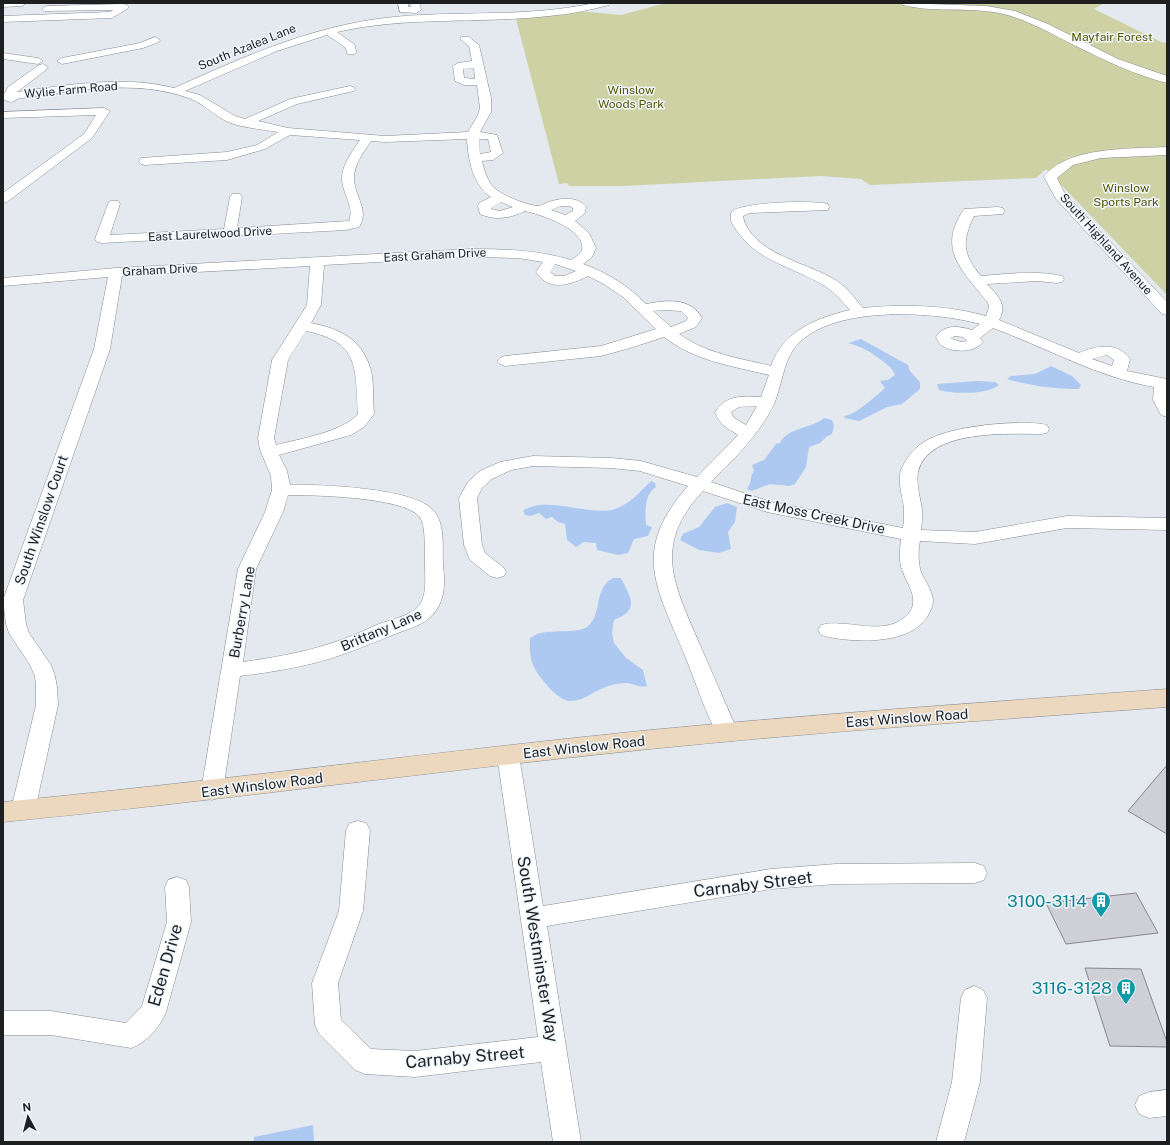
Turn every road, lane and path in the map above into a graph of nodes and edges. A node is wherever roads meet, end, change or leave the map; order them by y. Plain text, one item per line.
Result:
1 (22, 3) edge
2 (403, 3) edge
3 (576, 3) edge
4 (606, 3) edge
5 (906, 3) edge
6 (3, 4) edge
7 (415, 6) edge
8 (586, 8) junction
9 (47, 10) edge
10 (3, 19) edge
11 (330, 32) junction
12 (465, 39) dead end
13 (155, 40) dead end
14 (351, 52) dead end
15 (3, 56) edge
16 (49, 61) junction
17 (478, 64) junction
18 (1167, 80) edge
19 (481, 82) junction
20 (350, 89) dead end
21 (176, 91) junction
22 (6, 97) edge
23 (208, 103) junction
24 (223, 114) junction
25 (7, 118) edge
26 (245, 123) junction
27 (288, 131) junction
28 (473, 135) junction
29 (350, 137) junction
30 (367, 138) junction
31 (385, 139) junction
32 (1167, 151) edge
33 (476, 158) junction
34 (145, 161) dead end
35 (236, 197) dead end
36 (501, 197) junction
37 (3, 199) edge
38 (114, 204) dead end
39 (524, 206) junction
40 (823, 207) dead end
41 (542, 210) junction
42 (998, 211) dead end
43 (566, 220) junction
44 (230, 233) junction
45 (552, 259) junction
46 (317, 261) junction
47 (574, 264) junction
48 (588, 270) junction
49 (116, 272) junction
50 (978, 280) junction
51 (1057, 280) dead end
52 (3, 282) edge
53 (642, 309) junction
54 (1167, 312) edge
55 (860, 313) junction
56 (989, 322) junction
57 (302, 326) junction
58 (667, 332) junction
59 (972, 336) dead end
60 (505, 361) dead end
61 (777, 372) junction
62 (1164, 384) edge
63 (767, 402) junction
64 (1167, 412) edge
65 (1041, 429) dead end
66 (747, 433) junction
67 (270, 452) junction
68 (702, 484) junction
69 (282, 490) junction
70 (1167, 524) edge
71 (912, 535) junction
72 (497, 572) dead end
73 (828, 630) dead end
74 (232, 670) junction
75 (1167, 698) edge
76 (727, 732) junction
77 (508, 755) junction
78 (212, 791) junction
79 (13, 811) edge
80 (358, 830) dead end
81 (975, 873) dead end
82 (177, 887) dead end
83 (534, 918) junction
84 (974, 998) dead end
85 (3, 1023) edge
86 (553, 1048) junction
87 (567, 1142) edge
88 (950, 1142) edge

1 - 6 street
2 - 7 street
3 - 8 street
4 - 8 street, South Azalea Lane
5 - 18 street
8 - 11 street, South Azalea Lane
9 - 9 street
9 - 10 street
11 - 14 street
11 - 21 street, South Azalea Lane
12 - 17 street
13 - 16 street
15 - 16 street
16 - 22 street
17 - 19 street
17 - 19 street
19 - 28 street
20 - 26 street
21 - 22 street, Wylie Farm Road
21 - 23 street, Wylie Farm Road
22 - 25 street
23 - 24 street, Wylie Farm Road
23 - 24 street, Wylie Farm Road
24 - 26 street, Wylie Farm Road
25 - 37 street
26 - 27 street, Wylie Farm Road
27 - 29 street, Wylie Farm Road
27 - 34 street
28 - 31 street, Wylie Farm Road
28 - 33 street
28 - 33 street, Wylie Farm Road
29 - 30 street, Wylie Farm Road
29 - 31 street, Wylie Farm Road
30 - 31 street, Wylie Farm Road
30 - 44 street, East Laurelwood Drive
32 - 54 street, South Highland Avenue
33 - 36 street
35 - 44 street
36 - 39 street
36 - 39 street
38 - 44 street, East Laurelwood Drive
39 - 41 street
40 - 55 street
41 - 43 street
41 - 43 street
42 - 50 street
43 - 47 street
45 - 46 street, East Graham Drive
45 - 47 street, East Graham Drive
45 - 48 street
46 - 49 street, Graham Drive
46 - 57 street
47 - 48 street, East Graham Drive
48 - 53 street, East Graham Drive
49 - 52 street, Graham Drive
49 - 79 street, South Winslow Court
50 - 51 street
50 - 56 street
53 - 58 street, East Graham Drive
53 - 58 street
55 - 56 street
55 - 61 street
56 - 59 street
56 - 62 street
57 - 67 street
57 - 67 street
58 - 60 street
58 - 61 street, East Graham Drive
61 - 63 street
62 - 64 street
63 - 66 street
63 - 66 street
65 - 71 street
66 - 68 street
67 - 69 street
68 - 71 street, East Moss Creek Drive
68 - 72 street, East Moss Creek Drive
68 - 76 street
69 - 74 street, Burberry Lane
69 - 74 street, Brittany Lane
70 - 71 street, East Moss Creek Drive
71 - 73 street
74 - 78 street, Burberry Lane
75 - 76 main road, East Winslow Road
76 - 77 main road, East Winslow Road
77 - 78 main road, East Winslow Road
77 - 83 street, South Westminster Way
78 - 79 main road, East Winslow Road
80 - 86 street, Carnaby Street
81 - 83 street, Carnaby Street
82 - 85 street, Eden Drive
83 - 86 street, South Westminster Way
84 - 88 street
86 - 87 street, South Westminster Way

